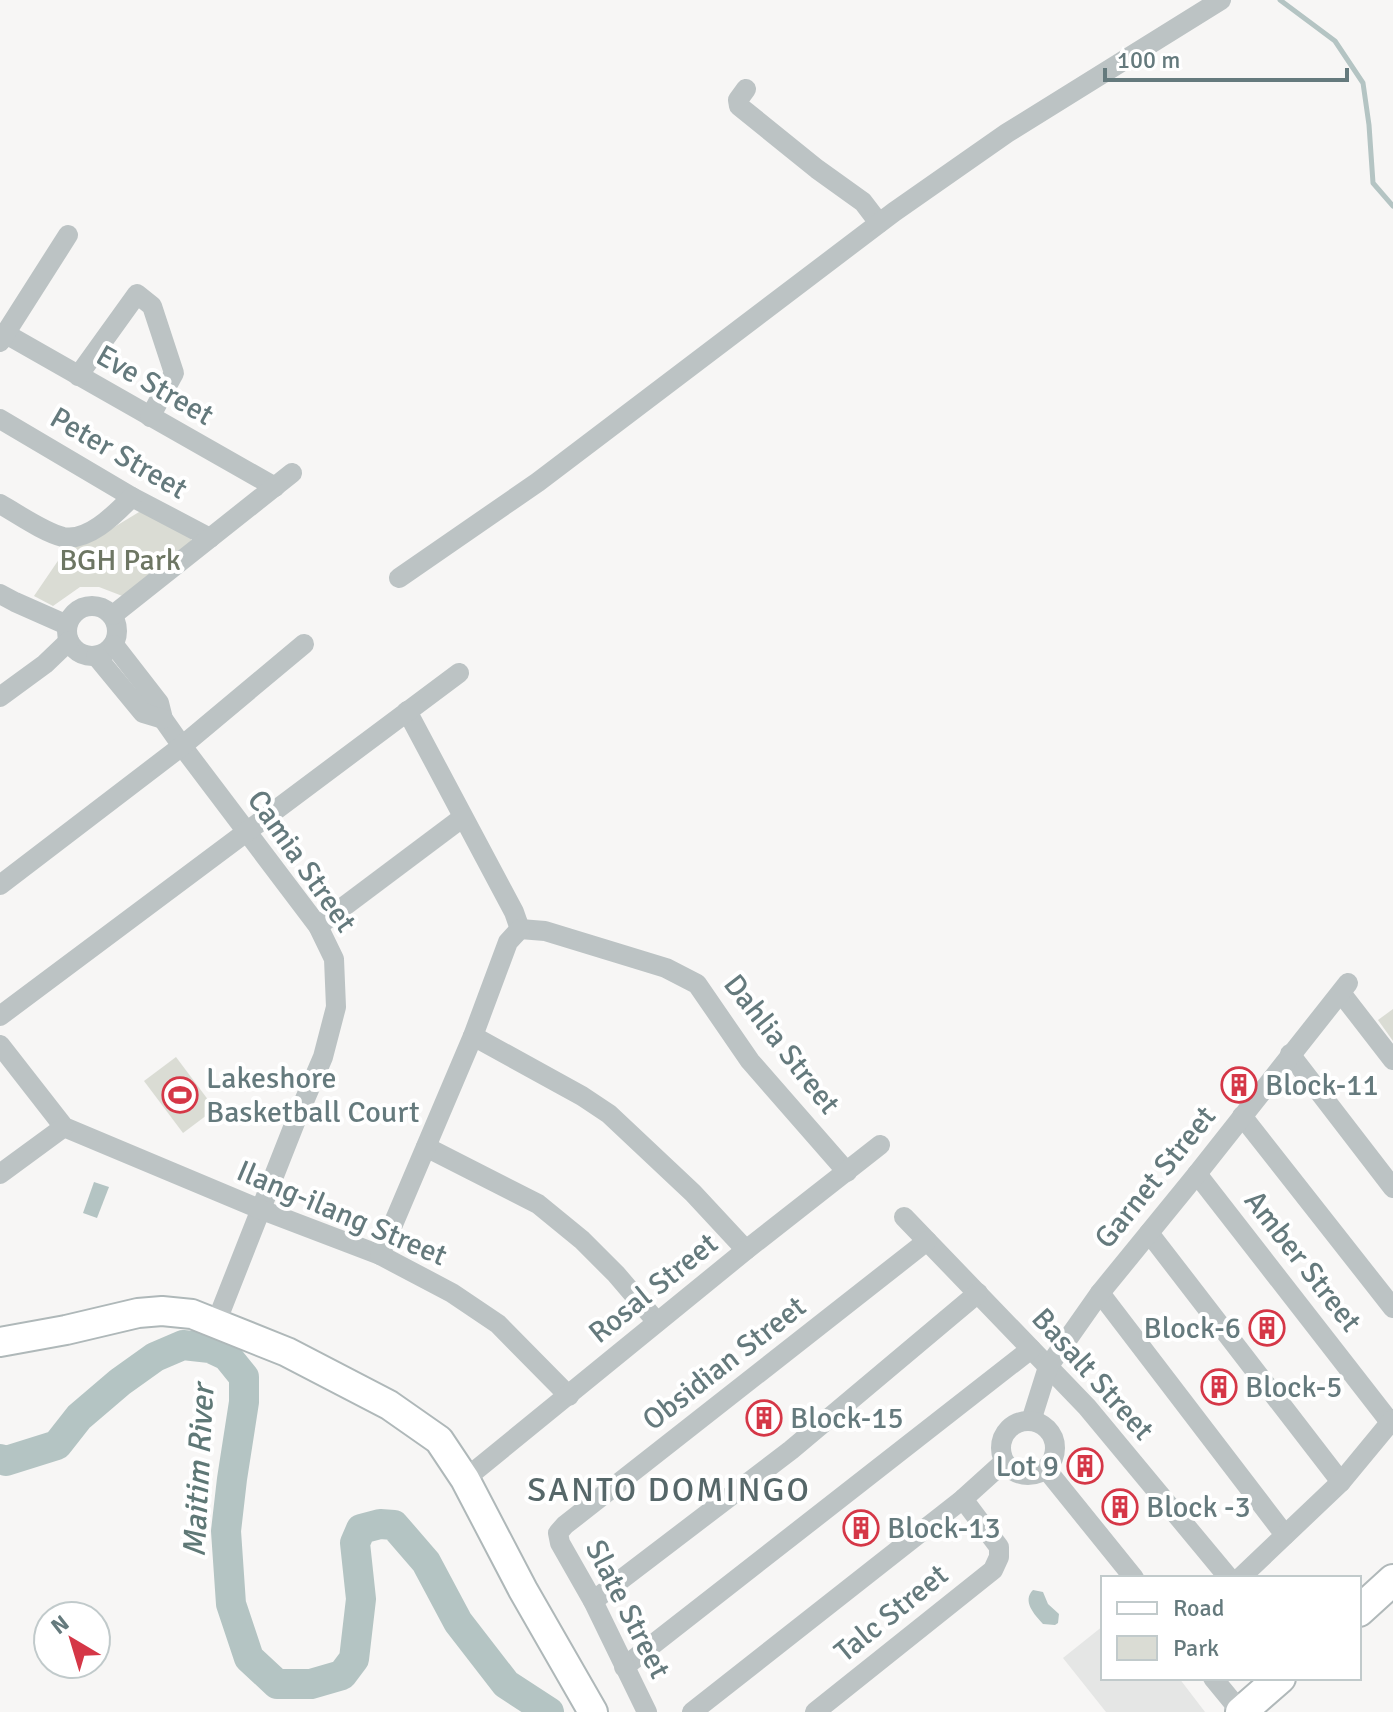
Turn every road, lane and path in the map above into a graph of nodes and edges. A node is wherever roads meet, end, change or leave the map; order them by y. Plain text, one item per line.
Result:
1 (1221, 0) edge
2 (746, 89) dead end
3 (879, 223) junction
4 (68, 235) dead end
5 (3, 338) edge
6 (78, 376) junction
7 (150, 417) junction
8 (0, 419) edge
9 (292, 473) dead end
10 (275, 487) junction
11 (132, 497) junction
12 (0, 504) edge
13 (210, 538) junction
14 (399, 578) dead end
15 (0, 594) edge
16 (113, 615) junction
17 (68, 633) junction
18 (304, 644) dead end
19 (105, 650) junction
20 (459, 673) dead end
21 (3, 691) edge
22 (407, 711) junction
23 (182, 746) junction
24 (462, 818) junction
25 (246, 831) junction
26 (0, 885) edge
27 (318, 926) junction
28 (520, 929) junction
29 (0, 1016) edge
30 (473, 1036) junction
31 (0, 1045) edge
32 (1290, 1054) junction
33 (1393, 1060) edge
34 (1242, 1116) junction
35 (64, 1127) junction
36 (880, 1145) dead end
37 (426, 1147) junction
38 (847, 1172) junction
39 (0, 1174) edge
40 (1197, 1174) junction
41 (1393, 1188) edge
42 (262, 1210) junction
43 (904, 1217) dead end
44 (1149, 1233) junction
45 (927, 1241) junction
46 (746, 1250) junction
47 (380, 1255) junction
48 (978, 1293) junction
49 (1100, 1293) junction
50 (1393, 1308) edge
51 (657, 1322) junction
52 (216, 1323) junction
53 (0, 1342) edge
54 (1031, 1349) junction
55 (1048, 1367) junction
56 (569, 1396) junction
57 (1392, 1420) edge
58 (1031, 1421) junction
59 (1004, 1462) junction
60 (1046, 1469) junction
61 (465, 1479) junction
62 (1341, 1482) junction
63 (963, 1499) junction
64 (558, 1533) joint
65 (1285, 1535) junction
66 (1132, 1576) edge
67 (1227, 1576) edge
68 (1242, 1576) edge
69 (1393, 1580) edge
70 (593, 1601) junction
71 (1361, 1609) edge
72 (624, 1667) junction
73 (1215, 1680) edge
74 (1278, 1680) edge
75 (593, 1712) edge
76 (647, 1712) edge
77 (692, 1712) edge
78 (815, 1712) edge
79 (1241, 1712) edge

1 - 3 street
2 - 3 street
3 - 14 street
4 - 5 street
5 - 6 street, Eve Street
6 - 7 street, Eve Street
6 - 7 street
7 - 10 street, Eve Street
8 - 11 street, Peter Street
9 - 10 street
10 - 13 street
11 - 12 street
11 - 13 street, Peter Street
13 - 16 street
15 - 17 street
16 - 17 street
16 - 19 street
17 - 19 street
17 - 21 street
18 - 23 street
19 - 23 street, Camia Street
20 - 22 street
22 - 24 street
22 - 25 street
23 - 25 street, Camia Street
23 - 26 street
24 - 27 street
24 - 28 street
25 - 27 street, Camia Street
25 - 29 street
27 - 42 street, Camia Street
28 - 30 street
28 - 38 street, Dahlia Street
30 - 37 street
30 - 46 street
31 - 35 street
32 - 33 street, Garnet Street
32 - 34 street, Garnet Street
32 - 41 street
34 - 40 street, Garnet Street
34 - 50 street
35 - 39 street
35 - 42 street, Ilang-ilang Street
36 - 38 street, Rosal Street
37 - 47 street
37 - 51 street
38 - 46 street, Rosal Street
40 - 44 street, Garnet Street
40 - 57 street, Amber Street
42 - 47 street, Ilang-ilang Street
42 - 52 street, Camia Street
43 - 45 street, Basalt Street
44 - 49 street, Garnet Street
44 - 62 street
45 - 48 street, Basalt Street
45 - 64 street, Obsidian Street
46 - 51 street, Rosal Street
47 - 56 street, Ilang-ilang Street
48 - 54 street, Basalt Street
48 - 70 street
49 - 55 street, Garnet Street
49 - 65 street
51 - 56 street, Rosal Street
52 - 53 street
52 - 61 street
54 - 55 street, Basalt Street
54 - 72 street
55 - 58 street, Garnet Street
55 - 67 street, Basalt Street
56 - 61 street, Rosal Street
57 - 62 street
58 - 59 street
58 - 60 street
59 - 60 street
59 - 63 street
60 - 66 street
61 - 75 street
62 - 65 street
63 - 77 street
63 - 78 street, Talc Street
64 - 70 street, Slate Street
65 - 68 street
69 - 71 main road
70 - 72 street, Slate Street
72 - 76 street, Slate Street
73 - 79 street
74 - 79 main road

